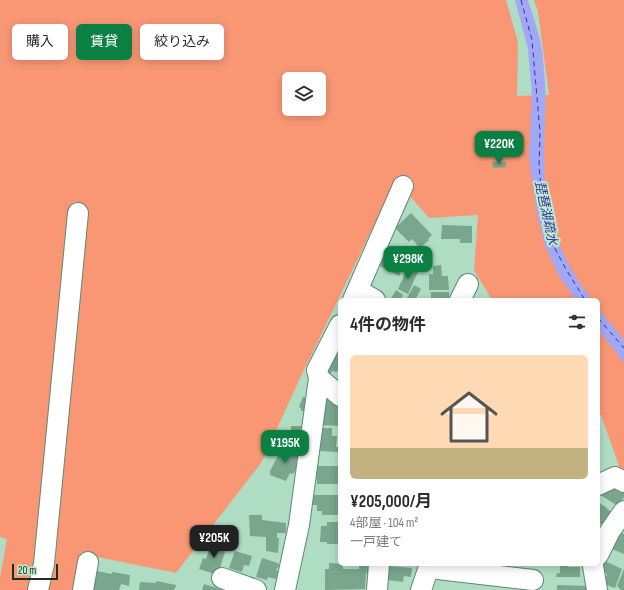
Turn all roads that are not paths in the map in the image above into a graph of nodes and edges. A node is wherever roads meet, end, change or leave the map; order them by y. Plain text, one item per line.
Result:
1 (402, 186) dead end
2 (78, 213) dead end
3 (355, 295) edge
4 (367, 298) edge
5 (338, 329) edge
6 (332, 385) edge
7 (624, 482) edge
8 (600, 484) edge
9 (624, 511) edge
10 (600, 549) edge
11 (88, 562) dead end
12 (379, 566) edge
13 (429, 566) edge
14 (594, 566) edge
15 (222, 578) dead end
16 (534, 578) edge
17 (38, 590) edge
18 (83, 590) edge
19 (256, 590) edge
20 (285, 590) edge
21 (377, 590) edge
22 (421, 590) edge
23 (597, 590) edge

1 - 3 street
2 - 17 street
3 - 4 street
5 - 6 street
6 - 20 street
7 - 8 street
9 - 10 street
11 - 18 street
12 - 21 street
13 - 16 street
13 - 22 street
14 - 23 street
15 - 19 street

